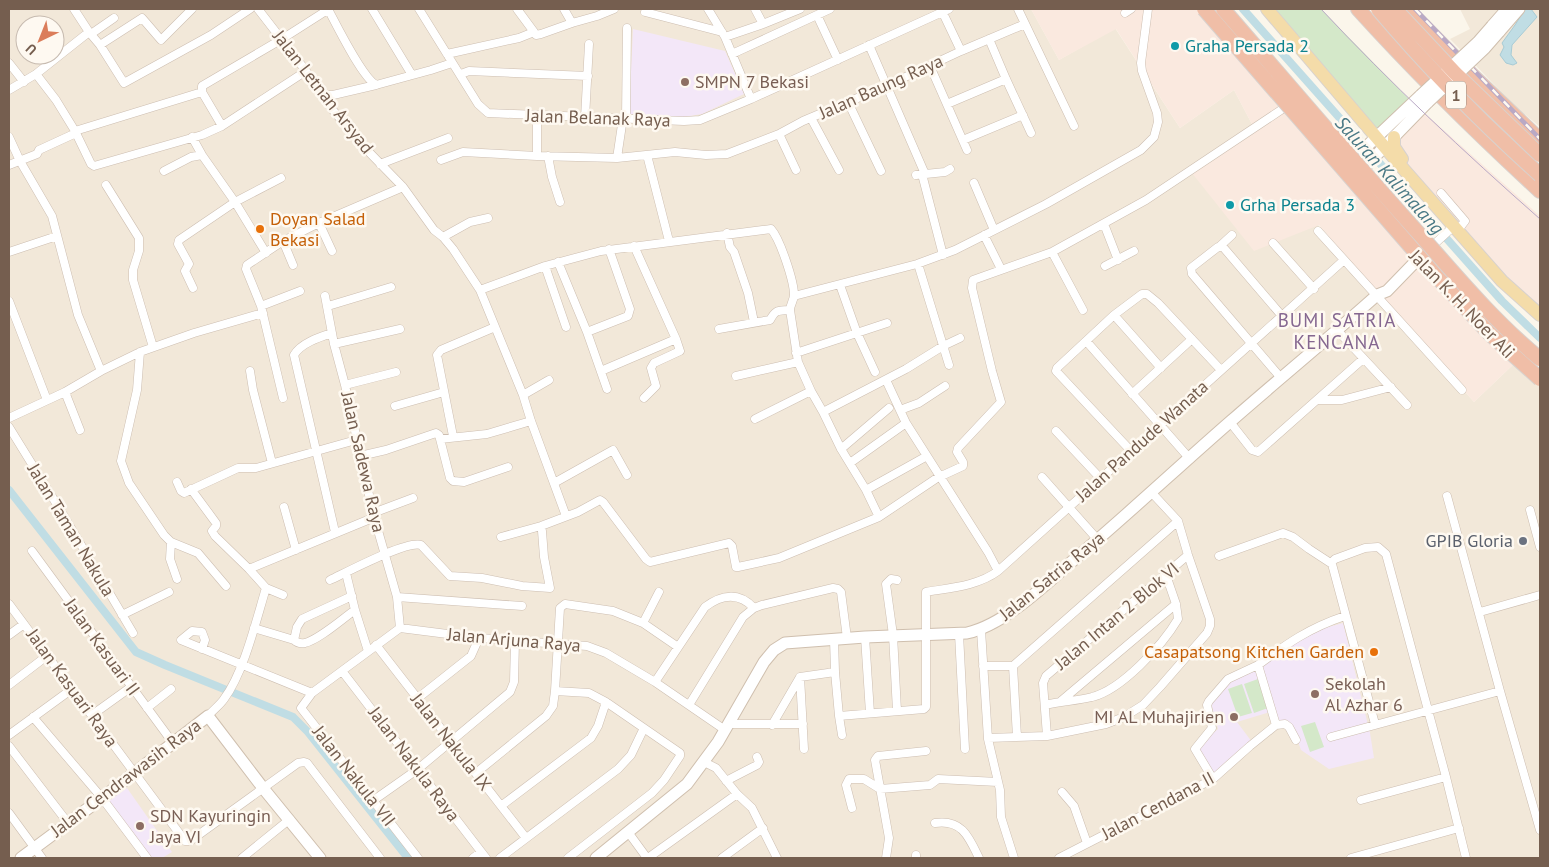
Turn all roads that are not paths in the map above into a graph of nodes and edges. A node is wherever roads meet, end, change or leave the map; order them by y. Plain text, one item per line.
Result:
1 (74, 9) edge
2 (192, 9) edge
3 (250, 9) edge
4 (258, 9) edge
5 (328, 9) edge
6 (372, 9) edge
7 (419, 9) edge
8 (517, 9) edge
9 (564, 9) edge
10 (708, 9) edge
11 (754, 9) edge
12 (800, 9) edge
13 (830, 9) edge
14 (1018, 9) edge
15 (1148, 9) edge
16 (1196, 9) edge
17 (1204, 9) edge
18 (1223, 9) edge
19 (1266, 9) edge
20 (1358, 9) edge
21 (1378, 9) edge
22 (1395, 9) edge
23 (1408, 9) edge
24 (1507, 9) edge
25 (1519, 9) edge
26 (611, 10) edge
27 (945, 10) edge
28 (645, 12) dead end
29 (930, 12) edge
30 (817, 15) junction
31 (114, 18) dead end
32 (572, 23) junction
33 (763, 24) junction
34 (1025, 24) junction
35 (627, 28) dead end
36 (534, 32) junction
37 (90, 33) junction
38 (724, 36) junction
39 (282, 39) junction
40 (989, 39) junction
41 (589, 44) dead end
42 (100, 45) junction
43 (869, 45) junction
44 (961, 51) junction
45 (731, 52) junction
46 (447, 54) junction
47 (838, 60) junction
48 (9, 63) edge
49 (930, 66) junction
50 (457, 68) junction
51 (306, 71) junction
52 (36, 74) junction
53 (412, 75) junction
54 (588, 76) junction
55 (1006, 79) junction
56 (24, 82) junction
57 (376, 85) junction
58 (886, 86) junction
59 (9, 90) edge
60 (202, 92) junction
61 (322, 96) junction
62 (751, 99) junction
63 (1425, 99) junction
64 (848, 102) junction
65 (947, 104) junction
66 (1284, 108) junction
67 (1022, 115) junction
68 (537, 116) junction
69 (585, 118) junction
70 (624, 118) junction
71 (812, 118) junction
72 (222, 126) junction
73 (1074, 126) dead end
74 (76, 132) junction
75 (1031, 133) dead end
76 (779, 134) junction
77 (9, 136) edge
78 (1394, 136) junction
79 (448, 138) dead end
80 (194, 140) junction
81 (963, 140) junction
82 (1540, 140) edge
83 (1313, 141) junction
84 (1379, 144) junction
85 (967, 150) dead end
86 (202, 155) junction
87 (647, 155) junction
88 (1540, 155) edge
89 (538, 156) junction
90 (548, 156) junction
91 (618, 158) junction
92 (441, 160) dead end
93 (20, 161) junction
94 (1351, 162) junction
95 (380, 164) junction
96 (9, 165) edge
97 (950, 169) dead end
98 (796, 170) dead end
99 (839, 170) dead end
100 (881, 171) dead end
101 (164, 172) dead end
102 (1360, 172) junction
103 (1406, 172) junction
104 (925, 174) junction
105 (916, 175) dead end
106 (1540, 175) edge
107 (281, 178) dead end
108 (974, 183) dead end
109 (106, 185) dead end
110 (403, 187) junction
111 (1540, 191) edge
112 (1441, 193) dead end
113 (235, 202) junction
114 (560, 202) dead end
115 (488, 218) dead end
116 (319, 223) junction
117 (1104, 224) junction
118 (1386, 224) junction
119 (1454, 228) junction
120 (994, 230) junction
121 (1318, 231) dead end
122 (727, 233) junction
123 (984, 235) junction
124 (57, 236) junction
125 (1232, 236) dead end
126 (443, 237) junction
127 (283, 241) junction
128 (669, 241) junction
129 (1273, 243) dead end
130 (634, 246) junction
131 (1220, 246) junction
132 (609, 249) junction
133 (332, 250) dead end
134 (1134, 251) dead end
135 (9, 252) edge
136 (1052, 252) junction
137 (266, 254) junction
138 (943, 254) junction
139 (1416, 257) junction
140 (1118, 260) junction
141 (1344, 260) junction
142 (558, 262) junction
143 (918, 264) junction
144 (293, 265) dead end
145 (545, 266) junction
146 (1105, 266) dead end
147 (1001, 270) junction
148 (840, 285) junction
149 (391, 287) dead end
150 (193, 288) dead end
151 (1314, 289) junction
152 (480, 290) junction
153 (300, 291) dead end
154 (325, 296) dead end
155 (794, 296) junction
156 (1376, 296) junction
157 (9, 301) edge
158 (328, 306) junction
159 (262, 310) junction
160 (790, 310) junction
161 (1083, 310) dead end
162 (1114, 315) junction
163 (1540, 315) edge
164 (1282, 316) junction
165 (754, 322) junction
166 (887, 323) dead end
167 (495, 327) junction
168 (566, 327) dead end
169 (400, 328) dead end
170 (719, 330) dead end
171 (1337, 330) junction
172 (587, 332) junction
173 (332, 333) junction
174 (857, 333) junction
175 (960, 338) dead end
176 (676, 339) junction
177 (1192, 339) junction
178 (1086, 342) junction
179 (1252, 343) junction
180 (334, 344) junction
181 (944, 346) junction
182 (153, 347) junction
183 (140, 352) junction
184 (796, 354) junction
185 (1364, 358) junction
186 (1540, 359) edge
187 (798, 362) junction
188 (949, 365) dead end
189 (1161, 368) junction
190 (1221, 370) junction
191 (101, 371) junction
192 (250, 371) dead end
193 (601, 371) junction
194 (396, 372) dead end
195 (875, 372) dead end
196 (736, 376) dead end
197 (1282, 378) junction
198 (549, 380) dead end
199 (886, 380) junction
200 (1540, 380) edge
201 (345, 385) junction
202 (945, 386) dead end
203 (1391, 387) junction
204 (607, 389) dead end
205 (1462, 390) dead end
206 (811, 391) junction
207 (65, 392) junction
208 (444, 392) junction
209 (1132, 394) junction
210 (523, 395) junction
211 (282, 398) dead end
212 (644, 398) dead end
213 (47, 400) junction
214 (1318, 400) junction
215 (1407, 405) dead end
216 (395, 406) dead end
217 (889, 408) dead end
218 (900, 410) junction
219 (823, 412) junction
220 (9, 418) edge
221 (755, 419) dead end
222 (531, 421) junction
223 (1230, 422) junction
224 (906, 423) junction
225 (1159, 425) junction
226 (9, 427) edge
227 (80, 430) dead end
228 (1056, 431) dead end
229 (453, 436) junction
230 (440, 439) junction
231 (356, 440) junction
232 (840, 449) junction
233 (316, 451) junction
234 (1131, 451) junction
235 (360, 456) junction
236 (927, 456) junction
237 (1190, 458) junction
238 (272, 463) junction
239 (850, 463) junction
240 (508, 467) dead end
241 (627, 475) dead end
242 (939, 477) junction
243 (1042, 477) dead end
244 (1102, 479) junction
245 (176, 482) dead end
246 (554, 483) junction
247 (191, 489) junction
248 (866, 490) junction
249 (1152, 493) junction
250 (1447, 496) dead end
251 (413, 498) dead end
252 (284, 507) dead end
253 (1069, 507) junction
254 (1530, 510) dead end
255 (374, 515) junction
256 (566, 516) junction
257 (879, 517) junction
258 (1178, 521) junction
259 (542, 531) dead end
260 (335, 532) junction
261 (502, 537) dead end
262 (1098, 540) junction
263 (171, 542) junction
264 (1540, 547) edge
265 (296, 550) junction
266 (32, 551) dead end
267 (384, 554) junction
268 (1188, 555) junction
269 (1219, 556) dead end
270 (1332, 564) junction
271 (249, 569) junction
272 (998, 571) junction
273 (346, 573) junction
274 (1166, 575) junction
275 (177, 579) dead end
276 (330, 580) dead end
277 (897, 580) dead end
278 (226, 586) dead end
279 (266, 588) junction
280 (169, 592) dead end
281 (659, 592) dead end
282 (283, 595) dead end
283 (1540, 595) edge
284 (352, 596) junction
285 (397, 597) junction
286 (9, 604) edge
287 (1176, 604) junction
288 (522, 606) dead end
289 (754, 608) junction
290 (355, 610) junction
291 (1480, 612) junction
292 (122, 615) junction
293 (1345, 616) junction
294 (643, 623) junction
295 (24, 624) junction
296 (254, 628) junction
297 (400, 628) junction
298 (980, 630) junction
299 (133, 633) dead end
300 (959, 634) junction
301 (9, 635) edge
302 (926, 635) junction
303 (893, 636) junction
304 (865, 637) junction
305 (479, 638) junction
306 (846, 638) junction
307 (834, 639) junction
308 (294, 640) junction
309 (515, 641) junction
310 (376, 645) junction
311 (558, 645) junction
312 (678, 647) junction
313 (202, 650) junction
314 (368, 651) junction
315 (48, 655) junction
316 (241, 665) junction
317 (1258, 665) junction
318 (983, 666) junction
319 (1013, 666) junction
320 (342, 671) junction
321 (835, 672) junction
322 (800, 676) junction
323 (654, 682) junction
324 (9, 685) edge
325 (132, 687) junction
326 (72, 689) junction
327 (171, 689) dead end
328 (555, 690) junction
329 (1500, 691) junction
330 (312, 693) junction
331 (418, 698) junction
332 (1061, 701) junction
333 (606, 702) junction
334 (690, 704) junction
335 (1045, 705) junction
336 (147, 708) junction
337 (897, 711) junction
338 (1429, 711) junction
339 (870, 713) junction
340 (92, 715) junction
341 (208, 716) junction
342 (839, 716) junction
343 (33, 717) junction
344 (803, 724) junction
345 (1374, 724) junction
346 (772, 725) junction
347 (1276, 725) junction
348 (727, 727) junction
349 (644, 728) junction
350 (9, 735) edge
351 (842, 735) dead end
352 (1047, 736) junction
353 (1017, 737) junction
354 (1330, 737) dead end
355 (988, 738) junction
356 (1296, 740) dead end
357 (451, 742) junction
358 (173, 743) junction
359 (9, 746) edge
360 (804, 749) dead end
361 (964, 749) dead end
362 (926, 751) dead end
363 (757, 757) dead end
364 (705, 761) junction
365 (418, 769) junction
366 (134, 772) junction
367 (476, 773) junction
368 (1446, 776) junction
369 (1213, 779) junction
370 (726, 781) junction
371 (998, 782) junction
372 (264, 788) junction
373 (880, 788) junction
374 (1062, 792) dead end
375 (737, 794) junction
376 (102, 798) junction
377 (374, 800) junction
378 (1361, 800) dead end
379 (501, 806) junction
380 (852, 808) dead end
381 (9, 813) edge
382 (290, 819) junction
383 (68, 823) junction
384 (935, 823) dead end
385 (763, 828) junction
386 (1459, 828) junction
387 (1540, 830) edge
388 (628, 832) junction
389 (526, 838) junction
390 (1086, 843) junction
391 (35, 848) junction
392 (483, 855) edge
393 (21, 858) edge
394 (42, 858) edge
395 (147, 858) edge
396 (242, 858) edge
397 (320, 858) edge
398 (379, 858) edge
399 (418, 858) edge
400 (473, 858) edge
401 (500, 858) edge
402 (568, 858) edge
403 (596, 858) edge
404 (648, 858) edge
405 (722, 858) edge
406 (777, 858) edge
407 (886, 858) edge
408 (979, 858) edge
409 (1014, 858) edge
410 (1059, 858) edge
411 (1351, 858) edge
412 (1466, 858) edge

1 - 37 street
2 - 42 street
3 - 42 street
4 - 39 street, Jalan Letnan Arsyad
5 - 39 street
5 - 57 street
6 - 53 street
7 - 46 street
8 - 36 street
9 - 32 street
10 - 38 street
11 - 33 street
12 - 33 street
13 - 30 street
14 - 34 street
15 - 120 street
16 - 66 main road, Jalan K. H. Noer Ali
17 - 200 highway, bridge
18 - 186 highway, bridge
19 - 84 main road
20 - 111 highway, 1
21 - 106 highway, 1, bridge
22 - 88 highway, 1, bridge
23 - 82 highway, 1
24 - 63 street, bridge
25 - 63 street, bridge
26 - 32 street
27 - 29 street, Jalan Belanak Raya
27 - 44 street
28 - 38 street
29 - 43 street, Jalan Belanak Raya
30 - 45 street
30 - 47 street
31 - 37 street
32 - 36 street
33 - 38 street
34 - 40 street, Jalan Baung Raya
34 - 73 street
35 - 70 street
36 - 46 street
37 - 42 street
37 - 52 street
38 - 45 street
39 - 51 street, Jalan Letnan Arsyad
39 - 60 street
40 - 44 street, Jalan Baung Raya
40 - 55 street
41 - 54 street
43 - 47 street, Jalan Belanak Raya
43 - 58 street
44 - 49 street, Jalan Baung Raya
45 - 62 street
46 - 50 street
47 - 62 street, Jalan Belanak Raya
48 - 56 street
49 - 58 street, Jalan Baung Raya
49 - 65 street
50 - 53 street
50 - 54 street
50 - 68 street, Jalan Belanak Raya
51 - 61 street, Jalan Letnan Arsyad
51 - 72 street
52 - 56 street
52 - 74 street
53 - 57 street
54 - 69 street
55 - 65 street
55 - 67 street
56 - 59 street
57 - 61 street
58 - 64 street, Jalan Baung Raya
58 - 104 street
60 - 72 street
60 - 74 street
61 - 95 street, Jalan Letnan Arsyad
62 - 70 street, Jalan Belanak Raya
63 - 78 street
63 - 84 street
64 - 71 street, Jalan Baung Raya
64 - 100 street
65 - 81 street
66 - 83 main road, Jalan K. H. Noer Ali
66 - 117 street
67 - 75 street
67 - 81 street
68 - 69 street, Jalan Belanak Raya
68 - 89 street
69 - 70 street, Jalan Belanak Raya
70 - 91 street
71 - 76 street, Jalan Baung Raya
71 - 99 street
72 - 80 street
74 - 80 street
74 - 93 street
76 - 87 street, Jalan Baung Raya
76 - 98 street
77 - 93 street
78 - 84 street
78 - 103 main road
79 - 95 street
80 - 86 street
81 - 85 street
83 - 94 main road, Jalan K. H. Noer Ali
83 - 118 main road, Jalan K. H. Noer Ali
84 - 94 street
84 - 102 street
84 - 103 main road
86 - 101 street
86 - 113 street
87 - 91 street, Jalan Baung Raya
87 - 128 street
89 - 90 street, Jalan Baung Raya
89 - 92 street, Jalan Baung Raya
90 - 91 street, Jalan Baung Raya
90 - 114 street
93 - 96 street
93 - 124 street
94 - 102 main road, Jalan K. H. Noer Ali
95 - 110 street, Jalan Letnan Arsyad
97 - 104 street
102 - 118 main road, Jalan K. H. Noer Ali
103 - 119 main road
104 - 105 street
104 - 138 street
107 - 113 street
108 - 120 street
109 - 182 street
110 - 116 street
110 - 126 street, Jalan Letnan Arsyad
112 - 119 street
113 - 137 street
113 - 150 street
115 - 126 street
116 - 127 street
116 - 133 street
117 - 136 street
117 - 140 street
118 - 139 main road, Jalan K. H. Noer Ali
119 - 139 street
119 - 163 main road
120 - 123 street
121 - 141 street
122 - 128 street
122 - 155 street
122 - 165 street
123 - 138 street
123 - 147 street
124 - 135 street
124 - 191 street
125 - 131 street
126 - 152 street, Jalan Letnan Arsyad
127 - 137 street
127 - 144 street
128 - 130 street
129 - 151 street
130 - 132 street
130 - 176 street
131 - 164 street
131 - 179 street
132 - 142 street
132 - 172 street
134 - 140 street
136 - 147 street
136 - 161 street
137 - 159 street
138 - 143 street
139 - 156 street, Jalan Satria Raya
139 - 200 main road, Jalan K. H. Noer Ali
140 - 146 street
141 - 151 street, Jalan Pandude Wanata
141 - 156 street
142 - 145 street
142 - 172 street
143 - 148 street
143 - 181 street
145 - 152 street
145 - 168 street
147 - 242 street
148 - 155 street
148 - 174 street
149 - 158 street
151 - 164 street, Jalan Pandude Wanata
152 - 167 street, Jalan Letnan Arsyad
153 - 159 street
154 - 158 street, Jalan Sadewa Raya
155 - 160 street
156 - 171 street, Jalan Satria Raya
156 - 205 street
157 - 213 street
158 - 173 street, Jalan Sadewa Raya
159 - 182 street
159 - 211 street
160 - 165 street
160 - 184 street
162 - 177 street
162 - 178 street
162 - 189 street
164 - 179 street, Jalan Pandude Wanata
165 - 170 street
166 - 174 street
167 - 208 street
167 - 210 street, Jalan Letnan Arsyad
169 - 180 street
171 - 185 street
171 - 197 street, Jalan Satria Raya
172 - 193 street
173 - 180 street, Jalan Sadewa Raya
173 - 233 street
174 - 184 street
174 - 195 street
175 - 181 street
176 - 193 street
176 - 212 street
177 - 189 street
177 - 190 street
178 - 209 street
178 - 234 street
179 - 190 street, Jalan Pandude Wanata
179 - 197 street
180 - 201 street, Jalan Sadewa Raya
181 - 188 street
181 - 199 street
182 - 183 street
183 - 191 street
183 - 263 street
184 - 187 street
185 - 203 street
185 - 214 street
187 - 196 street
187 - 206 street
189 - 209 street
190 - 225 street, Jalan Pandude Wanata
191 - 207 street
192 - 238 street
193 - 204 street
194 - 201 street
197 - 223 street, Jalan Satria Raya
198 - 210 street
199 - 218 street
199 - 219 street
201 - 231 street, Jalan Sadewa Raya
202 - 218 street
203 - 214 street
203 - 215 street
206 - 219 street
206 - 221 street
207 - 213 street
207 - 227 street
208 - 216 street
208 - 229 street
209 - 225 street
210 - 222 street, Jalan Letnan Arsyad
213 - 220 street
214 - 223 street
217 - 232 street
218 - 224 street
219 - 232 street
222 - 229 street
222 - 246 street, Jalan Letnan Arsyad
223 - 237 street, Jalan Satria Raya
224 - 236 street
224 - 239 street
225 - 234 street, Jalan Pandude Wanata
225 - 237 street
226 - 292 street, Jalan Taman Nakula
228 - 244 street
229 - 230 street
230 - 235 street
230 - 240 street
231 - 233 street
231 - 235 street, Jalan Sadewa Raya
232 - 239 street
233 - 238 street
233 - 260 street
234 - 244 street, Jalan Pandude Wanata
235 - 255 street, Jalan Sadewa Raya
236 - 242 street
236 - 248 street
237 - 249 street, Jalan Satria Raya
238 - 247 street
239 - 248 street
241 - 246 street
242 - 257 street
242 - 272 street
243 - 253 street
244 - 253 street, Jalan Pandude Wanata
245 - 247 street
246 - 256 street, Jalan Letnan Arsyad
247 - 271 street
248 - 257 street
249 - 258 street
249 - 262 street, Jalan Satria Raya
250 - 291 street
251 - 255 street
252 - 265 street
253 - 262 street
253 - 272 street, Jalan Pandude Wanata
254 - 264 street
255 - 260 street
255 - 267 street, Jalan Sadewa Raya
256 - 257 street
256 - 261 street
258 - 268 street
258 - 319 street
259 - 267 street
260 - 265 street
262 - 298 street, Jalan Satria Raya
263 - 275 street
263 - 278 street
265 - 271 street
266 - 325 street, Jalan Kasuari II
267 - 273 street
267 - 285 street, Jalan Sadewa Raya
268 - 274 street, Jalan Intan 2 Blok VI
268 - 352 street
269 - 270 street
270 - 293 street
270 - 338 street
271 - 279 street
272 - 302 street, Jalan Pandude Wanata
273 - 276 street
273 - 284 street
274 - 287 street
274 - 335 street, Jalan Intan 2 Blok VI
277 - 303 street
279 - 282 street
279 - 296 street
280 - 292 street
281 - 294 street
283 - 291 street
284 - 290 street
284 - 308 street
285 - 288 street
285 - 297 street, Jalan Sadewa Raya
286 - 295 street, Jalan Kasuari Raya
287 - 332 street
287 - 332 street
289 - 306 street
289 - 312 street
289 - 334 street
290 - 308 street
290 - 314 street
291 - 329 street
292 - 299 street, Jalan Taman Nakula
293 - 317 street
293 - 345 street
294 - 311 street
294 - 312 street
295 - 301 street
295 - 315 street, Jalan Kasuari Raya
296 - 308 street
296 - 316 street
297 - 305 street, Jalan Arjuna Raya
297 - 310 street
298 - 300 street, Jalan Satria Raya
298 - 318 street
300 - 302 street, Jalan Satria Raya
300 - 361 street
302 - 303 street, Jalan Satria Raya
302 - 337 street
303 - 304 street, Jalan Satria Raya
303 - 337 street
304 - 306 street, Jalan Satria Raya
304 - 339 street
305 - 309 street, Jalan Arjuna Raya
305 - 331 street
306 - 307 street, Jalan Satria Raya
307 - 321 street
307 - 348 street, Jalan Satria Raya
309 - 311 street, Jalan Arjuna Raya
309 - 357 street
310 - 314 street
310 - 331 street, Jalan Nakula IX
311 - 323 street, Jalan Arjuna Raya
311 - 328 street
312 - 323 street
313 - 313 street
313 - 316 street
314 - 320 street
315 - 324 street
315 - 326 street, Jalan Kasuari Raya
316 - 330 street
316 - 341 street
317 - 347 street
317 - 369 street
318 - 319 street
318 - 355 street
319 - 353 street
320 - 330 street
320 - 365 street, Jalan Nakula Raya
321 - 322 street
321 - 342 street
322 - 344 street
322 - 346 street
323 - 334 street, Jalan Arjuna Raya
325 - 336 street, Jalan Kasuari II
325 - 340 street
326 - 340 street, Jalan Kasuari Raya
326 - 343 street
327 - 336 street
328 - 333 street
328 - 367 street
329 - 338 street
329 - 387 street
330 - 377 street, Jalan Nakula VII
331 - 357 street, Jalan Nakula IX
332 - 335 street
333 - 349 street
333 - 379 street
334 - 348 street, Jalan Arjuna Raya
335 - 352 street, Jalan Intan 2 Blok VI
336 - 358 street, Jalan Kasuari II
337 - 339 street
338 - 345 street
338 - 368 street
339 - 342 street
340 - 366 street, Jalan Kasuari Raya
341 - 358 street, Jalan Cendrawasih Raya
341 - 372 street
342 - 351 street
343 - 350 street
343 - 376 street
344 - 346 street
344 - 360 street
345 - 354 street
346 - 348 street
347 - 356 street
347 - 369 street, Jalan Cendana II
348 - 364 street, Jalan Satria Raya
349 - 389 street
349 - 402 street
352 - 353 street
353 - 355 street
355 - 371 street
357 - 365 street
357 - 367 street, Jalan Nakula IX
358 - 366 street, Jalan Cendrawasih Raya
359 - 383 street
362 - 373 street
363 - 370 street
364 - 370 street
364 - 388 street, Jalan Satria Raya
365 - 377 street
365 - 392 street, Jalan Nakula Raya
366 - 372 street, Jalan Kasuari Raya
366 - 376 street, Jalan Cendrawasih Raya
367 - 379 street, Jalan Nakula IX
368 - 378 street
368 - 386 street
369 - 390 street, Jalan Cendana II
370 - 375 street
371 - 373 street
371 - 409 street
372 - 382 street
372 - 398 street
373 - 380 street
373 - 407 street
374 - 390 street
375 - 385 street
375 - 404 street
376 - 383 street, Jalan Cendrawasih Raya
376 - 395 street
377 - 399 street, Jalan Nakula VII
379 - 389 street, Jalan Nakula IX
381 - 391 street
382 - 396 street
382 - 397 street
383 - 391 street, Jalan Cendrawasih Raya
384 - 408 street
385 - 405 street
385 - 406 street
386 - 411 street
386 - 412 street
388 - 403 street, Jalan Satria Raya
388 - 404 street
389 - 401 street
390 - 410 street, Jalan Cendana II
391 - 393 street, Jalan Cendrawasih Raya
391 - 394 street
392 - 400 street

